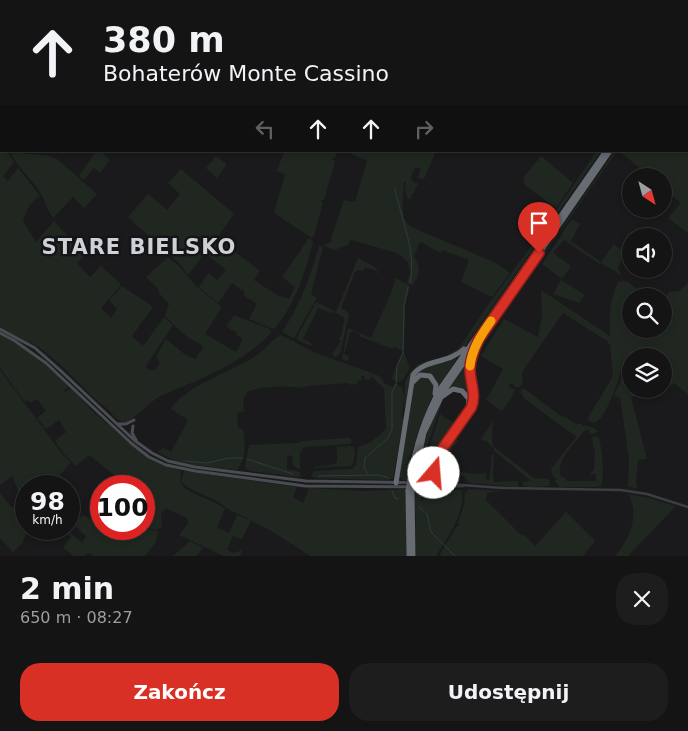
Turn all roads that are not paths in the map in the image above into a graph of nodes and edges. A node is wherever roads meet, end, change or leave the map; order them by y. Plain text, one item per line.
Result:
1 (605, 152) edge
2 (609, 152) edge
3 (0, 328) edge
4 (0, 333) edge
5 (477, 338) junction
6 (410, 392) junction
7 (82, 394) junction
8 (434, 404) junction
9 (134, 420) dead end
10 (462, 421) junction
11 (116, 423) junction
12 (133, 426) dead end
13 (141, 446) junction
14 (396, 485) junction
15 (433, 485) junction
16 (410, 491) junction
17 (688, 507) edge
18 (409, 556) edge
19 (413, 556) edge

1 - 5 highway
2 - 5 highway
3 - 7 main road
4 - 7 main road
5 - 6 highway
5 - 8 highway
5 - 10 highway
6 - 8 highway
6 - 14 highway
7 - 11 main road
7 - 14 main road
8 - 10 highway
8 - 16 highway, bridge
9 - 11 main road
10 - 15 highway
11 - 13 main road
12 - 13 main road
13 - 14 main road
14 - 15 main road
15 - 17 street
16 - 18 highway
16 - 19 highway

